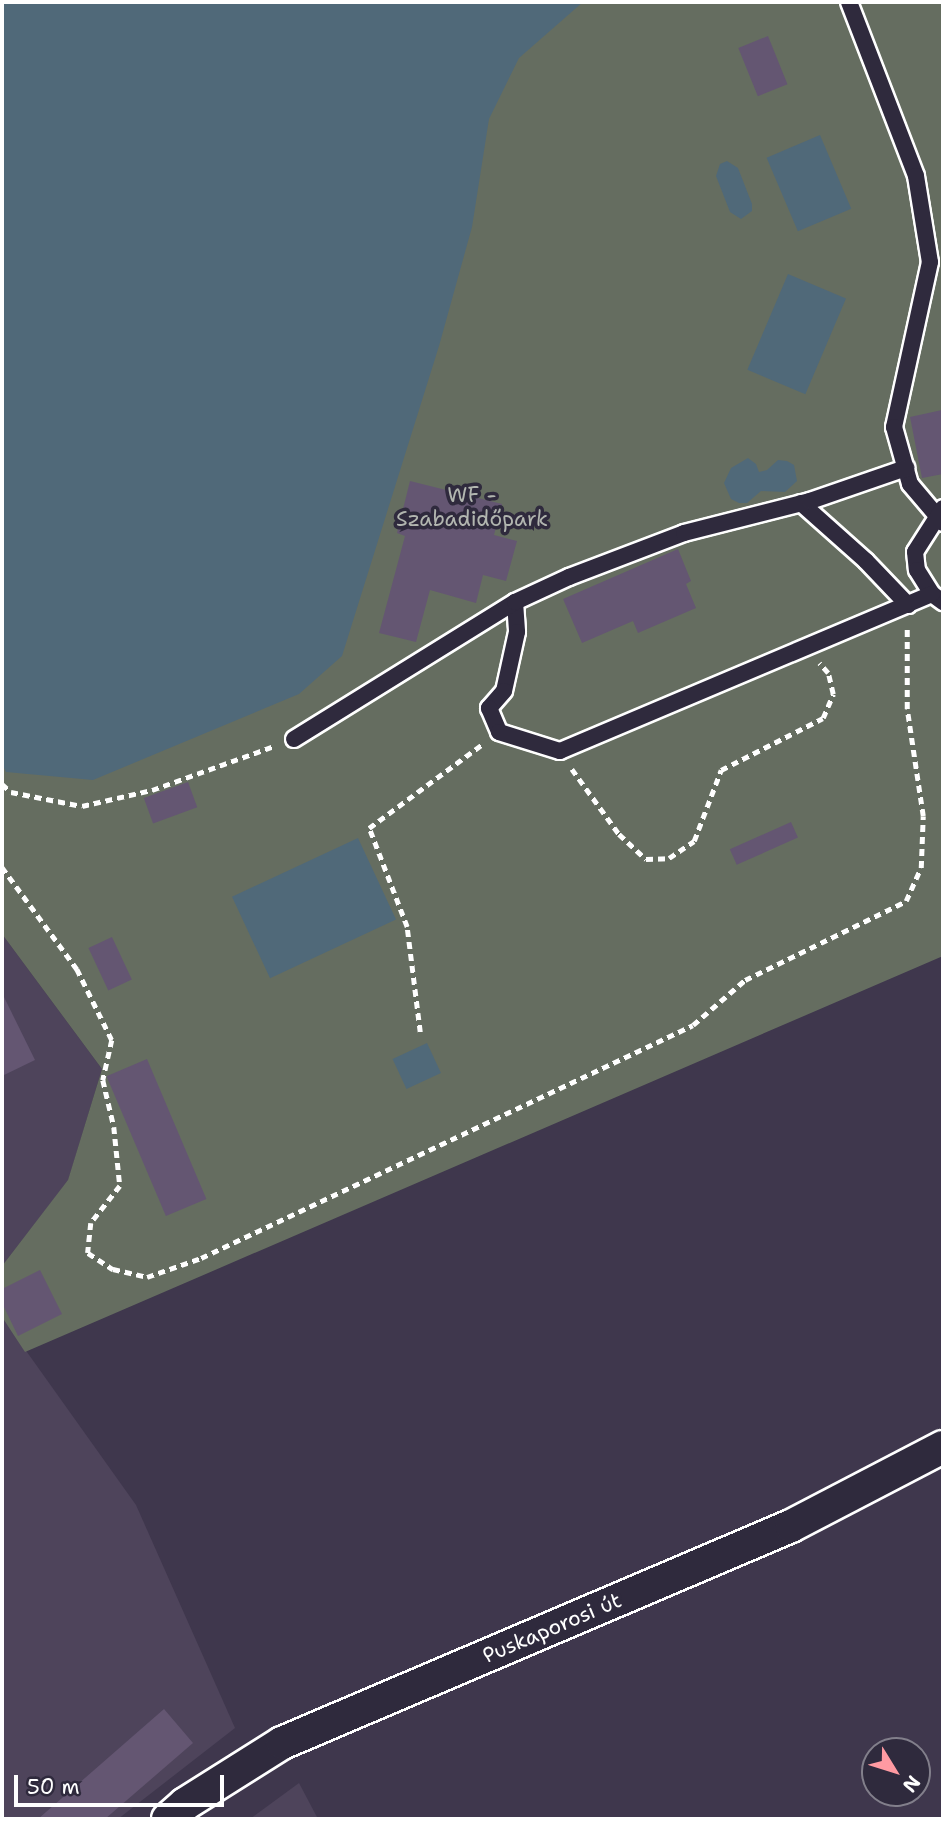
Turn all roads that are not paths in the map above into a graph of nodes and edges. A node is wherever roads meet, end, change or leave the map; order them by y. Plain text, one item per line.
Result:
1 (849, 2) edge
2 (906, 468) junction
3 (801, 503) junction
4 (941, 515) edge
5 (937, 598) edge
6 (515, 603) junction
7 (908, 605) junction
8 (294, 739) road end
9 (943, 1447) edge
10 (168, 1819) edge

1 - 2 lane
2 - 3 lane
2 - 4 lane
3 - 6 lane
3 - 7 lane
4 - 5 lane
5 - 7 lane
6 - 7 lane
6 - 8 lane
9 - 10 street, Puskaporosi út

